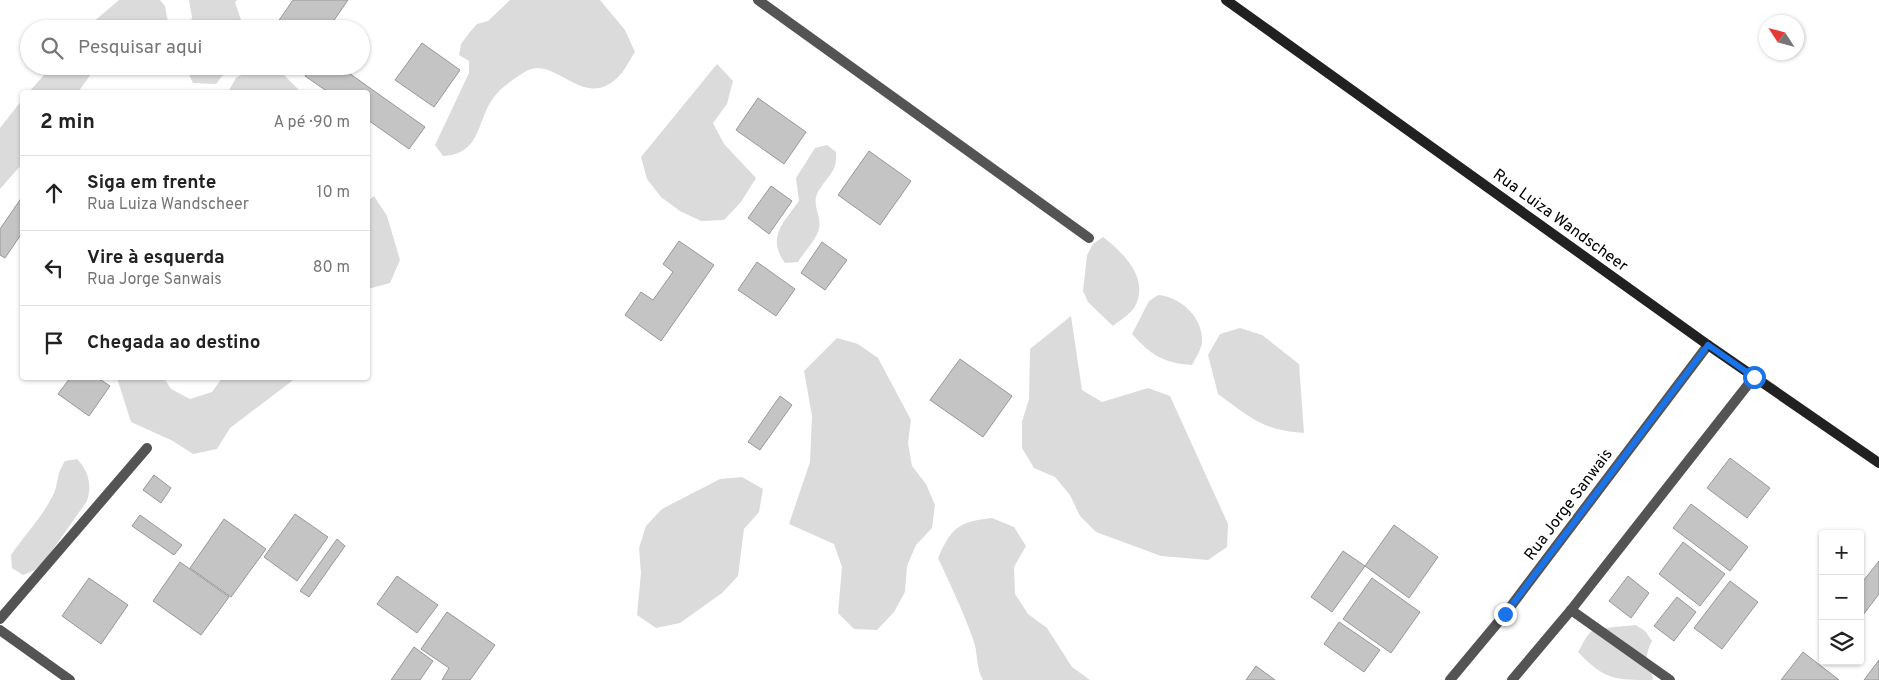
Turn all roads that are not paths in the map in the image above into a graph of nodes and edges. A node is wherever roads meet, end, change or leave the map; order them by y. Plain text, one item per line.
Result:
1 (758, 0) edge
2 (1226, 0) edge
3 (1089, 238) dead end
4 (1708, 345) junction
5 (1754, 377) junction
6 (147, 448) dead end
7 (1879, 463) edge
8 (1571, 610) junction
9 (0, 619) edge
10 (0, 630) edge
11 (70, 680) edge
12 (1450, 680) edge
13 (1512, 680) edge
14 (1670, 680) edge

1 - 3 street
2 - 4 main road, Rua Luiza Wandscheer
4 - 5 main road, Rua Luiza Wandscheer
4 - 12 street, Rua Jorge Sanwais
5 - 7 main road, Rua Luiza Wandscheer
5 - 8 street
6 - 9 street
8 - 13 street
8 - 14 street
10 - 11 street

